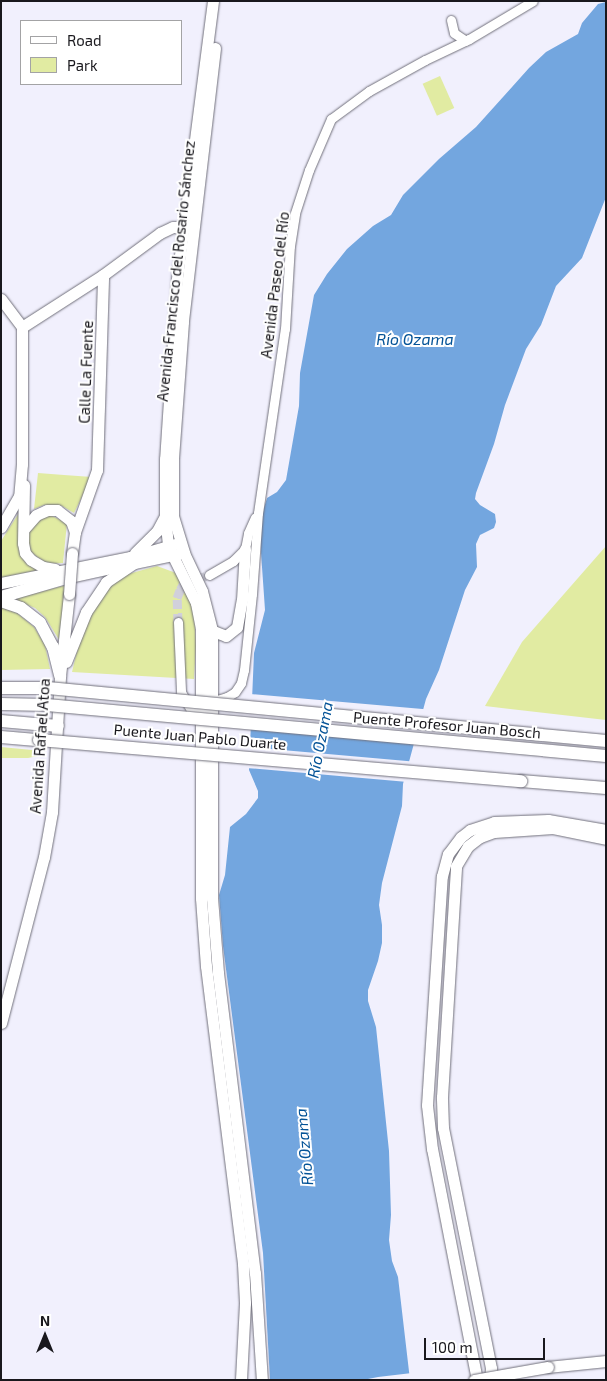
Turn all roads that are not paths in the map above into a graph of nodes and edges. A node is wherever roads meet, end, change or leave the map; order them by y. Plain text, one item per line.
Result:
1 (213, 1) edge
2 (220, 1) edge
3 (533, 1) edge
4 (451, 20) dead end
5 (466, 41) junction
6 (189, 226) junction
7 (103, 275) junction
8 (1, 299) edge
9 (22, 327) junction
10 (22, 464) junction
11 (97, 470) joint
12 (258, 513) junction
13 (165, 516) junction
14 (1, 527) edge
15 (23, 530) junction
16 (75, 532) junction
17 (177, 549) junction
18 (245, 549) junction
19 (132, 560) junction
20 (67, 570) junction
21 (209, 575) tunnel mouth
22 (1, 583) edge
23 (1, 598) edge
24 (1, 601) edge
25 (178, 622) tunnel mouth
26 (206, 629) junction
27 (60, 676) junction
28 (1, 681) edge
29 (1, 688) edge
30 (28, 688) junction
31 (200, 701) junction
32 (214, 702) junction
33 (1, 704) edge
34 (200, 718) junction
35 (214, 719) junction
36 (1, 721) edge
37 (58, 726) junction
38 (1, 737) edge
39 (606, 741) edge
40 (606, 756) edge
41 (606, 788) edge
42 (606, 830) edge
43 (606, 839) edge
44 (206, 898) junction
45 (1, 1023) edge
46 (606, 1361) edge
47 (241, 1380) edge
48 (262, 1380) edge
49 (476, 1380) edge
50 (490, 1380) edge

1 - 6 main road, Avenida Francisco del Rosario Sánchez
2 - 6 main road, Avenida Francisco del Rosario Sánchez
3 - 5 street, Avenida Paseo del Río
4 - 5 street
5 - 12 street, Avenida Paseo del Río
6 - 7 main road
6 - 13 main road, Avenida Francisco del Rosario Sánchez
6 - 17 main road, Avenida Francisco del Rosario Sánchez
7 - 9 main road
7 - 11 main road, Calle La Fuente
8 - 9 main road
9 - 10 main road
10 - 14 main road
10 - 15 main road
11 - 16 main road, Avenida Rafael Atoa
12 - 18 street, Avenida Paseo del Río
12 - 32 street, Avenida Paseo del Río
13 - 17 main road, Avenida Francisco del Rosario Sánchez
13 - 19 main road
15 - 16 main road
15 - 20 main road
16 - 27 main road, Avenida Rafael Atoa, bridge
17 - 19 main road
17 - 26 main road
18 - 21 street
18 - 26 main road
19 - 20 main road
19 - 23 highway
19 - 27 main road
20 - 22 main road
24 - 27 highway
25 - 34 street
26 - 31 main road
26 - 32 main road
27 - 37 main road, Avenida Rafael Atoa
28 - 30 highway
29 - 30 highway
30 - 39 highway, Puente Profesor Juan Bosch, bridge
31 - 32 street
31 - 34 main road
32 - 35 main road
33 - 40 highway, Puente Profesor Juan Bosch, bridge
34 - 35 street
34 - 44 main road
35 - 44 main road
36 - 37 highway
37 - 45 main road, Avenida Rafael Atoa
38 - 41 highway, Puente Juan Pablo Duarte, bridge
42 - 49 main road
43 - 50 main road
44 - 47 main road
44 - 48 main road
46 - 49 main road, bridge

